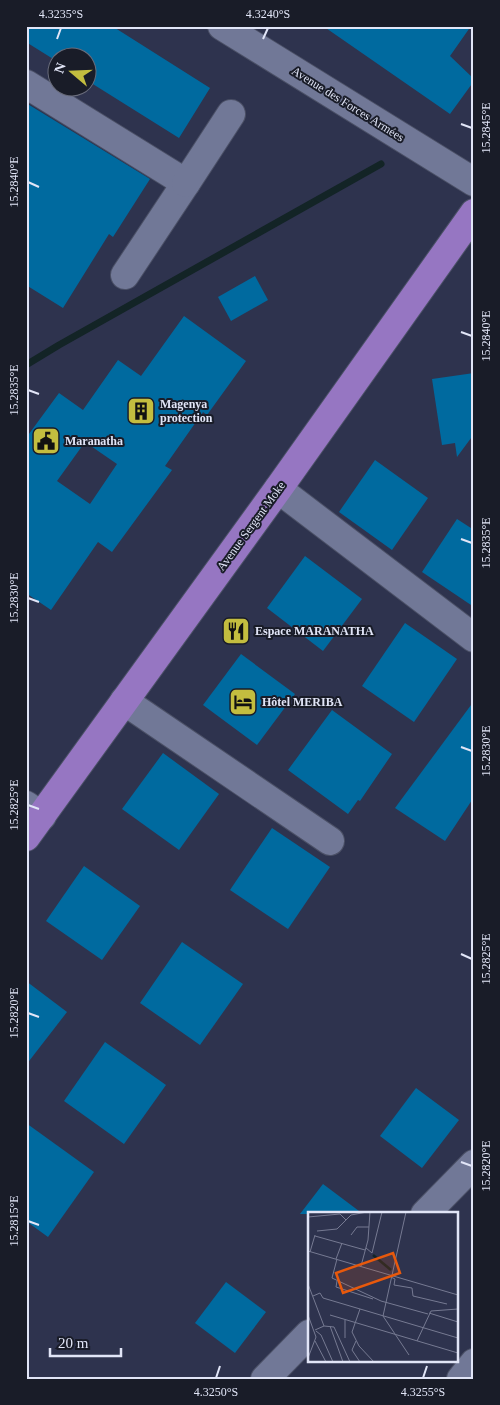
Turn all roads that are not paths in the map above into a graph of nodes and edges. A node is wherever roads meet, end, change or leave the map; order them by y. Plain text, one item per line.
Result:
1 (222, 26) edge
2 (26, 84) edge
3 (231, 114) dead end
4 (474, 182) edge
5 (186, 183) junction
6 (474, 213) edge
7 (125, 275) dead end
8 (278, 489) junction
9 (474, 638) edge
10 (124, 701) junction
11 (31, 820) edge
12 (330, 841) dead end
13 (474, 1164) edge
14 (427, 1212) edge
15 (308, 1335) edge
16 (474, 1362) edge
17 (265, 1379) edge
18 (461, 1379) edge

1 - 4 street, Avenue des Forces Armées
2 - 5 street
3 - 5 street
5 - 7 street
6 - 8 main road, Avenue Sergent Moke
8 - 9 street
8 - 10 main road, Avenue Sergent Moke
10 - 11 main road, Avenue Sergent Moke
10 - 12 street
13 - 14 street
15 - 17 street
16 - 18 street

